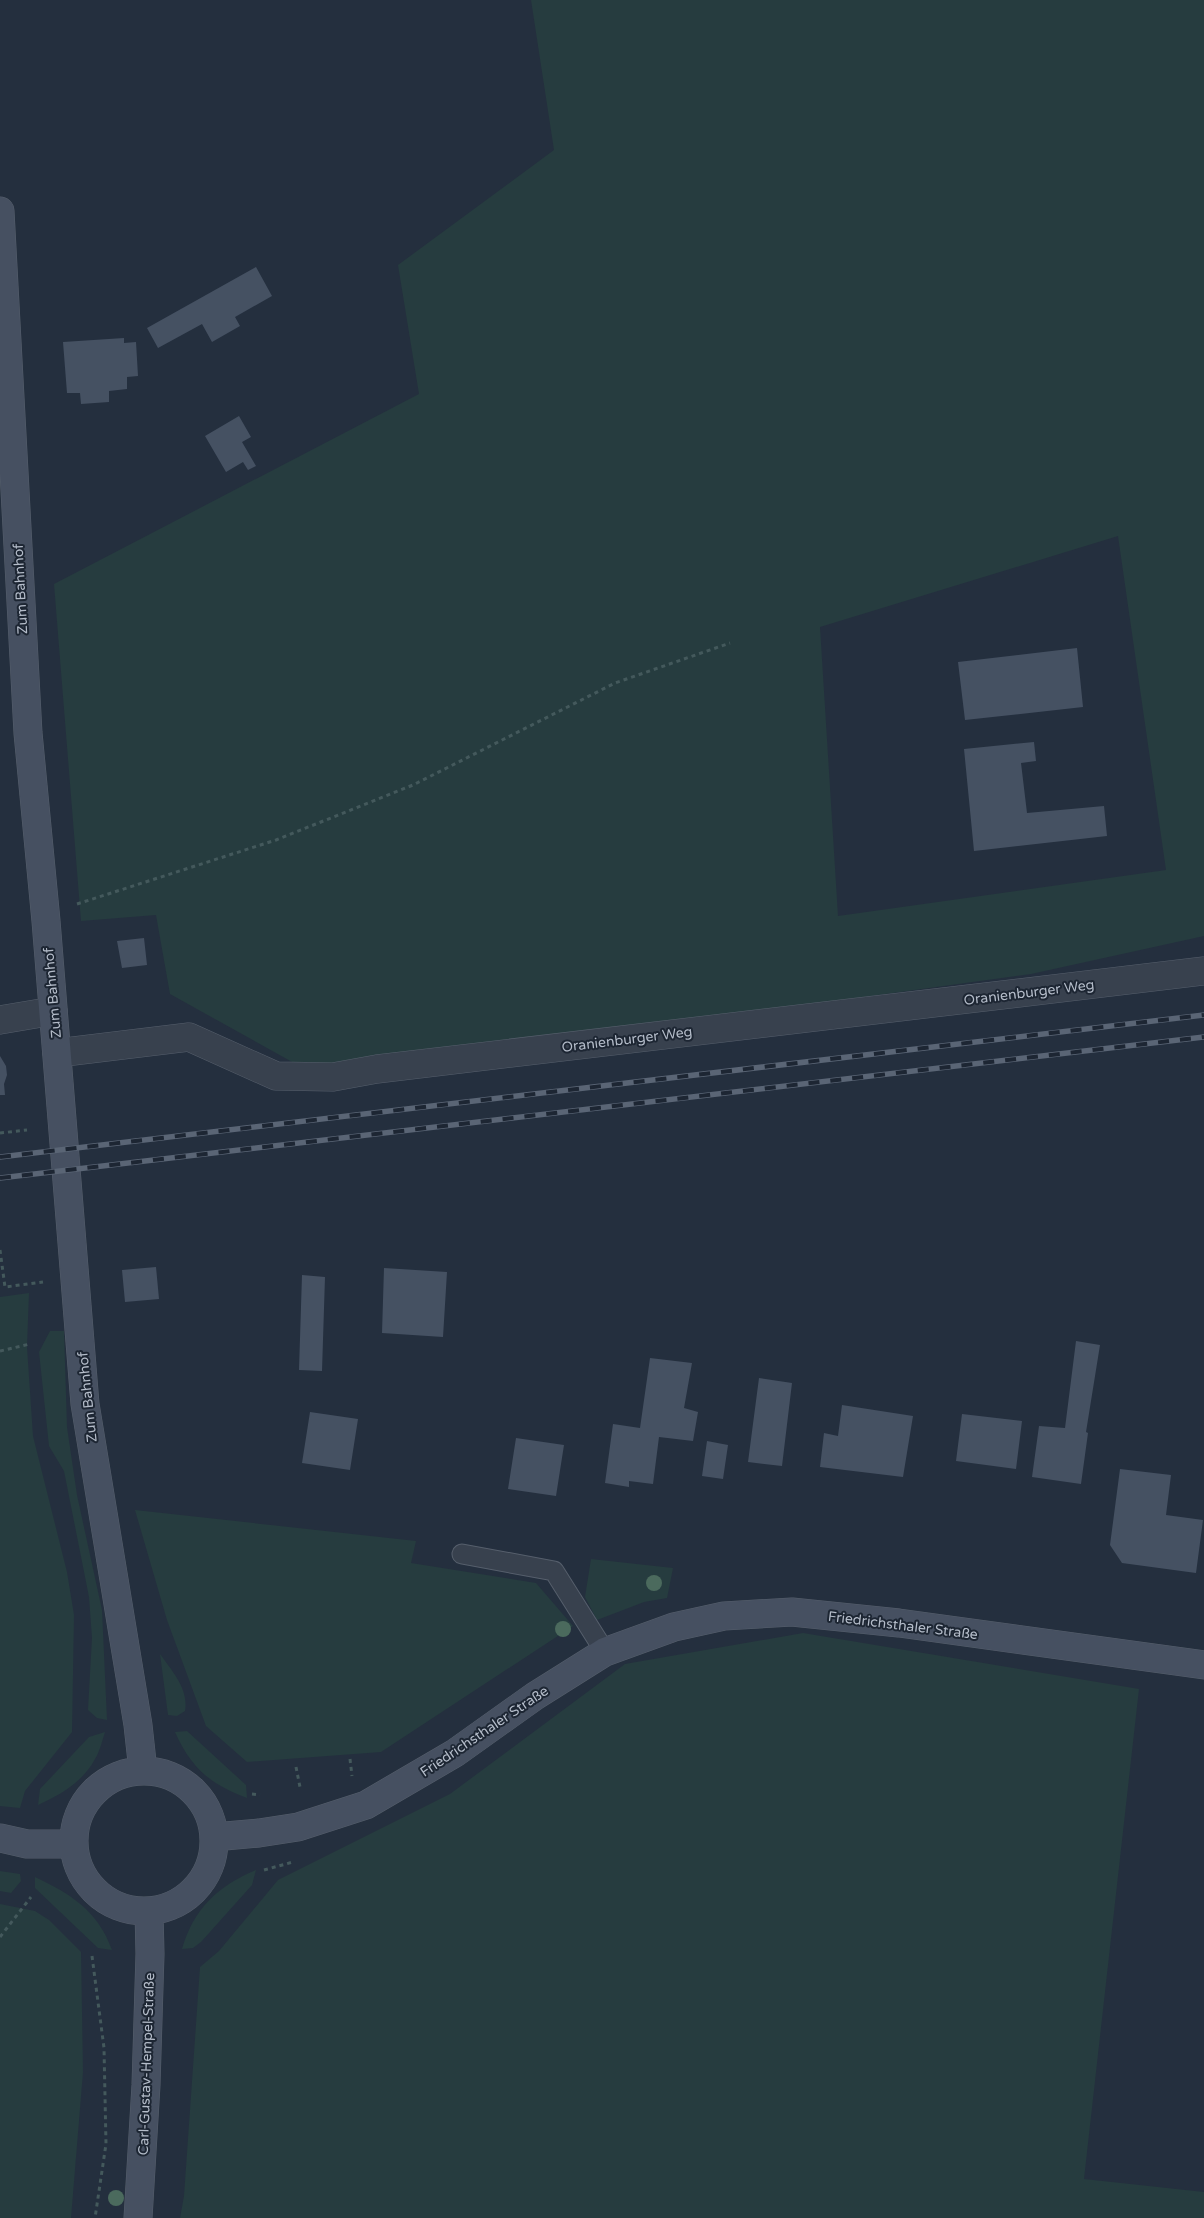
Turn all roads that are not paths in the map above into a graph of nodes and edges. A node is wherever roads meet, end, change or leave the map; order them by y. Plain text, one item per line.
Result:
1 (0, 211) edge
2 (8, 494) edge
3 (1204, 971) edge
4 (53, 1011) junction
5 (0, 1020) edge
6 (57, 1053) junction
7 (462, 1554) dead end
8 (605, 1652) junction
9 (1204, 1665) edge
10 (143, 1771) junction
11 (214, 1837) junction
12 (0, 1838) edge
13 (74, 1844) junction
14 (149, 1911) junction
15 (138, 2218) edge

1 - 2 street, Zum Bahnhof
2 - 4 street, Zum Bahnhof
3 - 6 street, Oranienburger Weg
4 - 5 street
4 - 6 street, Zum Bahnhof
6 - 10 street, Zum Bahnhof
7 - 8 lane
8 - 9 street, Friedrichsthaler Straße
8 - 11 street, Friedrichsthaler Straße
10 - 11 street
10 - 13 street
11 - 14 street
12 - 13 street
13 - 14 street
14 - 15 street, Carl-Gustav-Hempel-Straße

